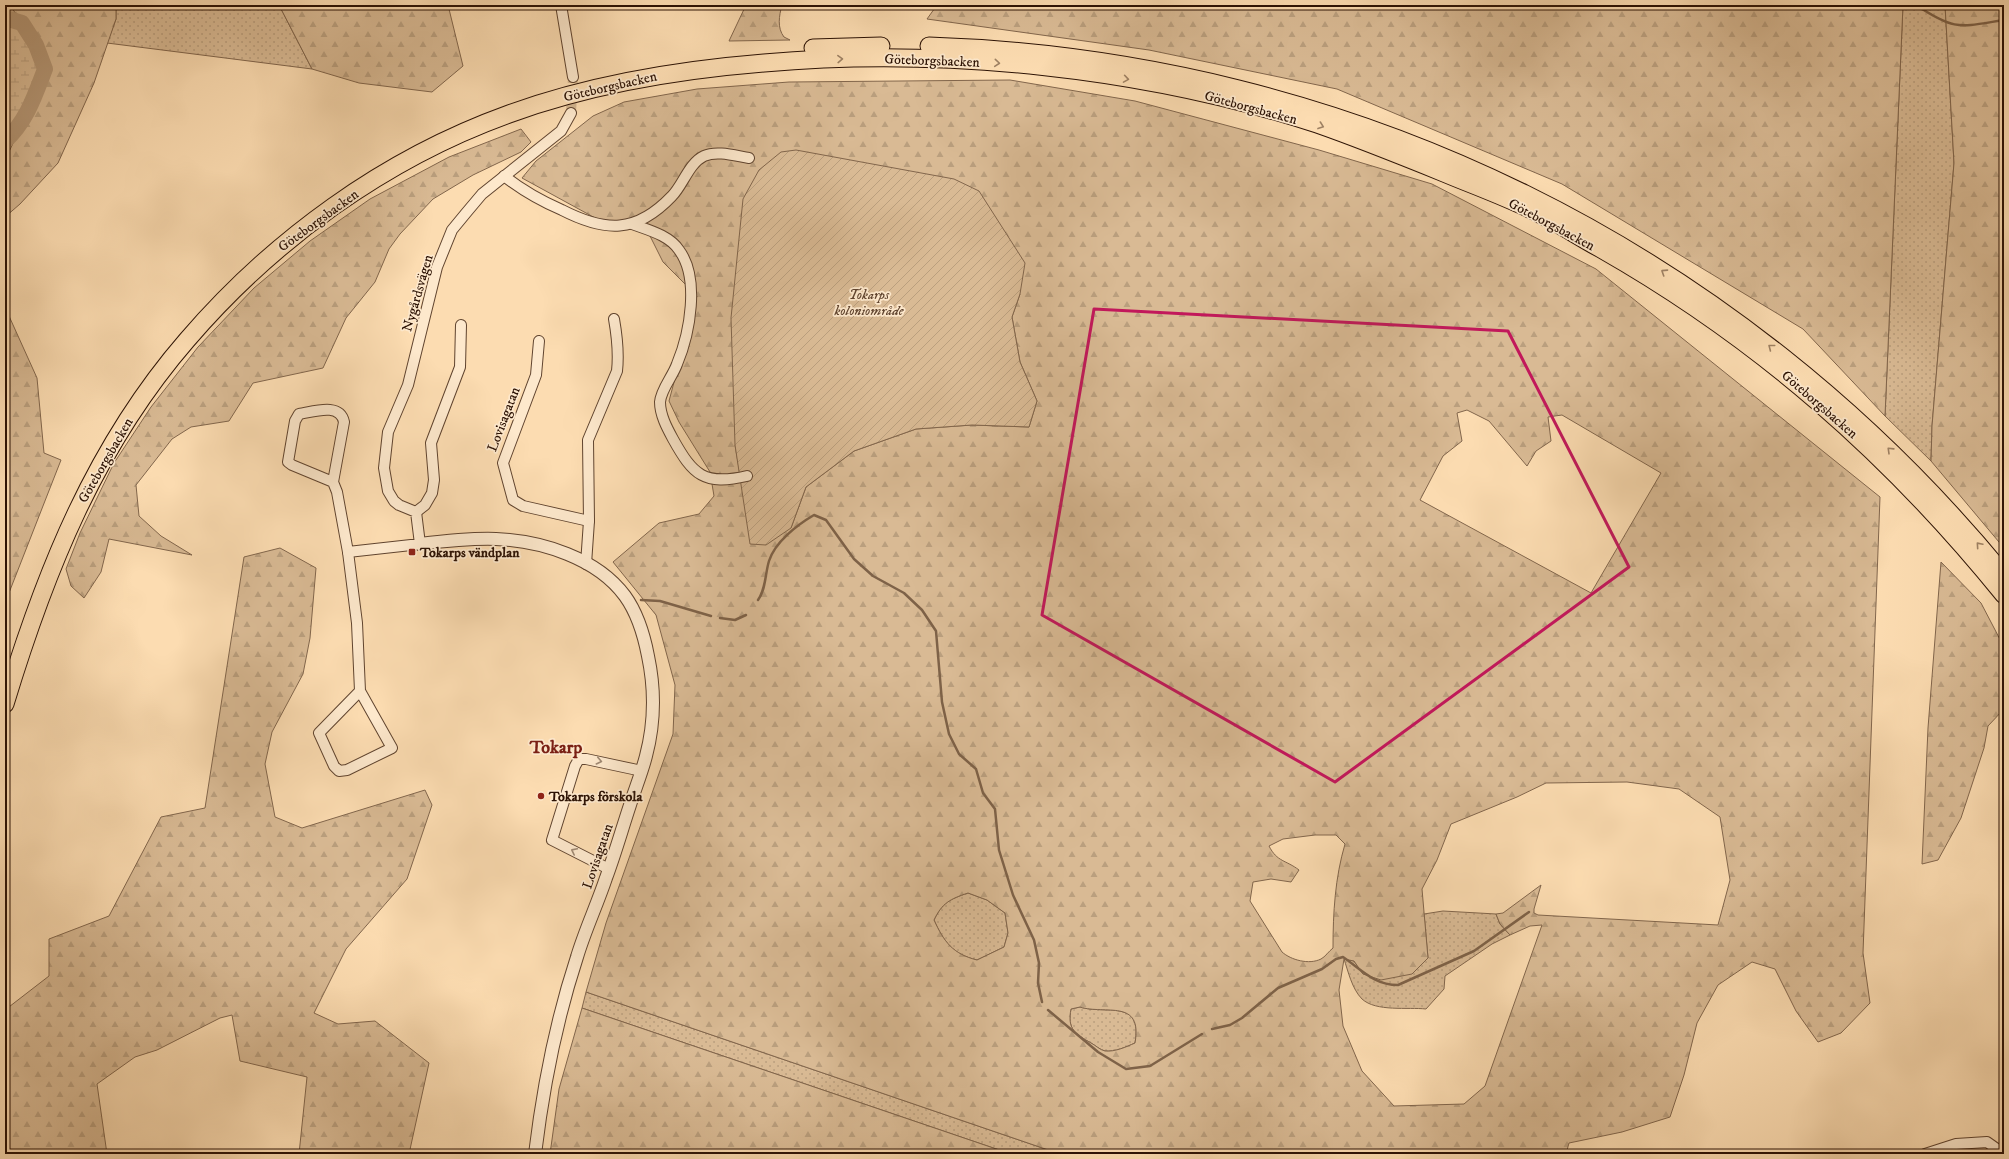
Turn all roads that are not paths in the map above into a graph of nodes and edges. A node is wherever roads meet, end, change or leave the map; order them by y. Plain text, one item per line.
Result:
1 (561, 5) edge
2 (573, 77) tunnel mouth
3 (571, 113) tunnel mouth
4 (749, 158) dead end
5 (504, 176) junction
6 (632, 224) junction
7 (614, 319) dead end
8 (461, 325) dead end
9 (539, 341) dead end
10 (747, 476) dead end
11 (333, 482) junction
12 (416, 512) junction
13 (589, 521) junction
14 (420, 544) junction
15 (348, 552) junction
16 (586, 564) junction
17 (2004, 575) edge
18 (2004, 595) edge
19 (5, 666) edge
20 (360, 691) junction
21 (5, 704) edge
22 (642, 771) junction
23 (609, 869) junction
24 (535, 1154) edge
25 (1925, 1154) edge
26 (2004, 1154) edge

1 - 2 street
3 - 5 street, Nygårdsvägen
4 - 6 street
5 - 6 street
5 - 12 street, Nygårdsvägen
6 - 10 street
7 - 13 street
8 - 12 street
9 - 13 street, Lovisagatan
11 - 11 street
11 - 15 street
12 - 14 street
13 - 16 street
14 - 15 street, Lovisagatan
14 - 16 street, Lovisagatan
15 - 20 street
16 - 22 street, Lovisagatan
17 -> 19 highway, Göteborgsbacken
21 -> 18 highway, Göteborgsbacken
20 - 20 street
22 - 23 street, Lovisagatan
23 -> 22 street
23 - 24 street, Lovisagatan
25 - 26 street

